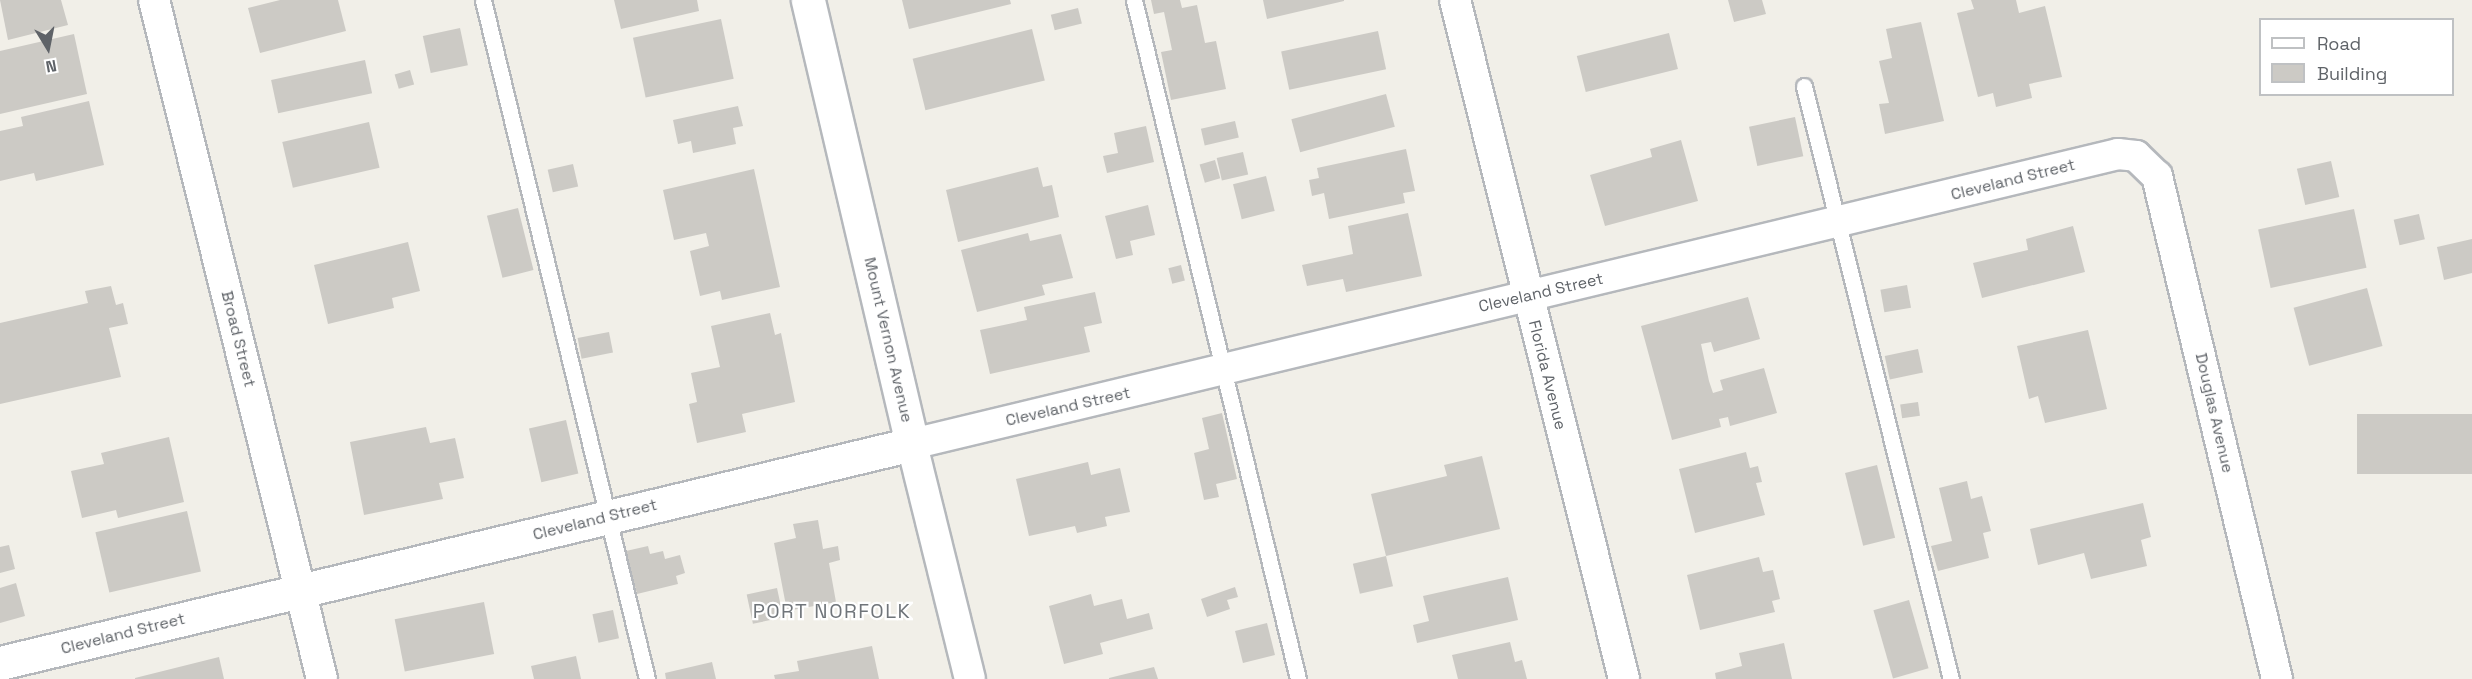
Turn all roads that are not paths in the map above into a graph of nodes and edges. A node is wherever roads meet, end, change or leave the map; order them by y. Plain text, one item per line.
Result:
1 (154, 0) edge
2 (483, 0) edge
3 (808, 0) edge
4 (1134, 0) edge
5 (1455, 0) edge
6 (1804, 86) dead end
7 (2136, 156) joint
8 (1835, 223) junction
9 (1527, 296) junction
10 (1222, 370) junction
11 (912, 444) junction
12 (608, 518) junction
13 (301, 591) junction
14 (0, 663) edge
15 (322, 679) edge
16 (647, 679) edge
17 (970, 679) edge
18 (1298, 679) edge
19 (1624, 679) edge
20 (1952, 679) edge
21 (2277, 679) edge

1 - 13 street, Broad Street
2 - 12 lane
3 - 11 street, Mount Vernon Avenue
4 - 10 lane
5 - 9 street, Florida Avenue
6 - 8 lane
7 - 8 street, Cleveland Street
7 - 21 street, Douglas Avenue
8 - 9 street, Cleveland Street
8 - 20 lane
9 - 10 street, Cleveland Street
9 - 19 street, Florida Avenue
10 - 11 street, Cleveland Street
10 - 18 lane
11 - 12 street, Cleveland Street
11 - 17 street, Mount Vernon Avenue
12 - 13 street, Cleveland Street
12 - 16 lane
13 - 14 street, Cleveland Street
13 - 15 street, Broad Street

